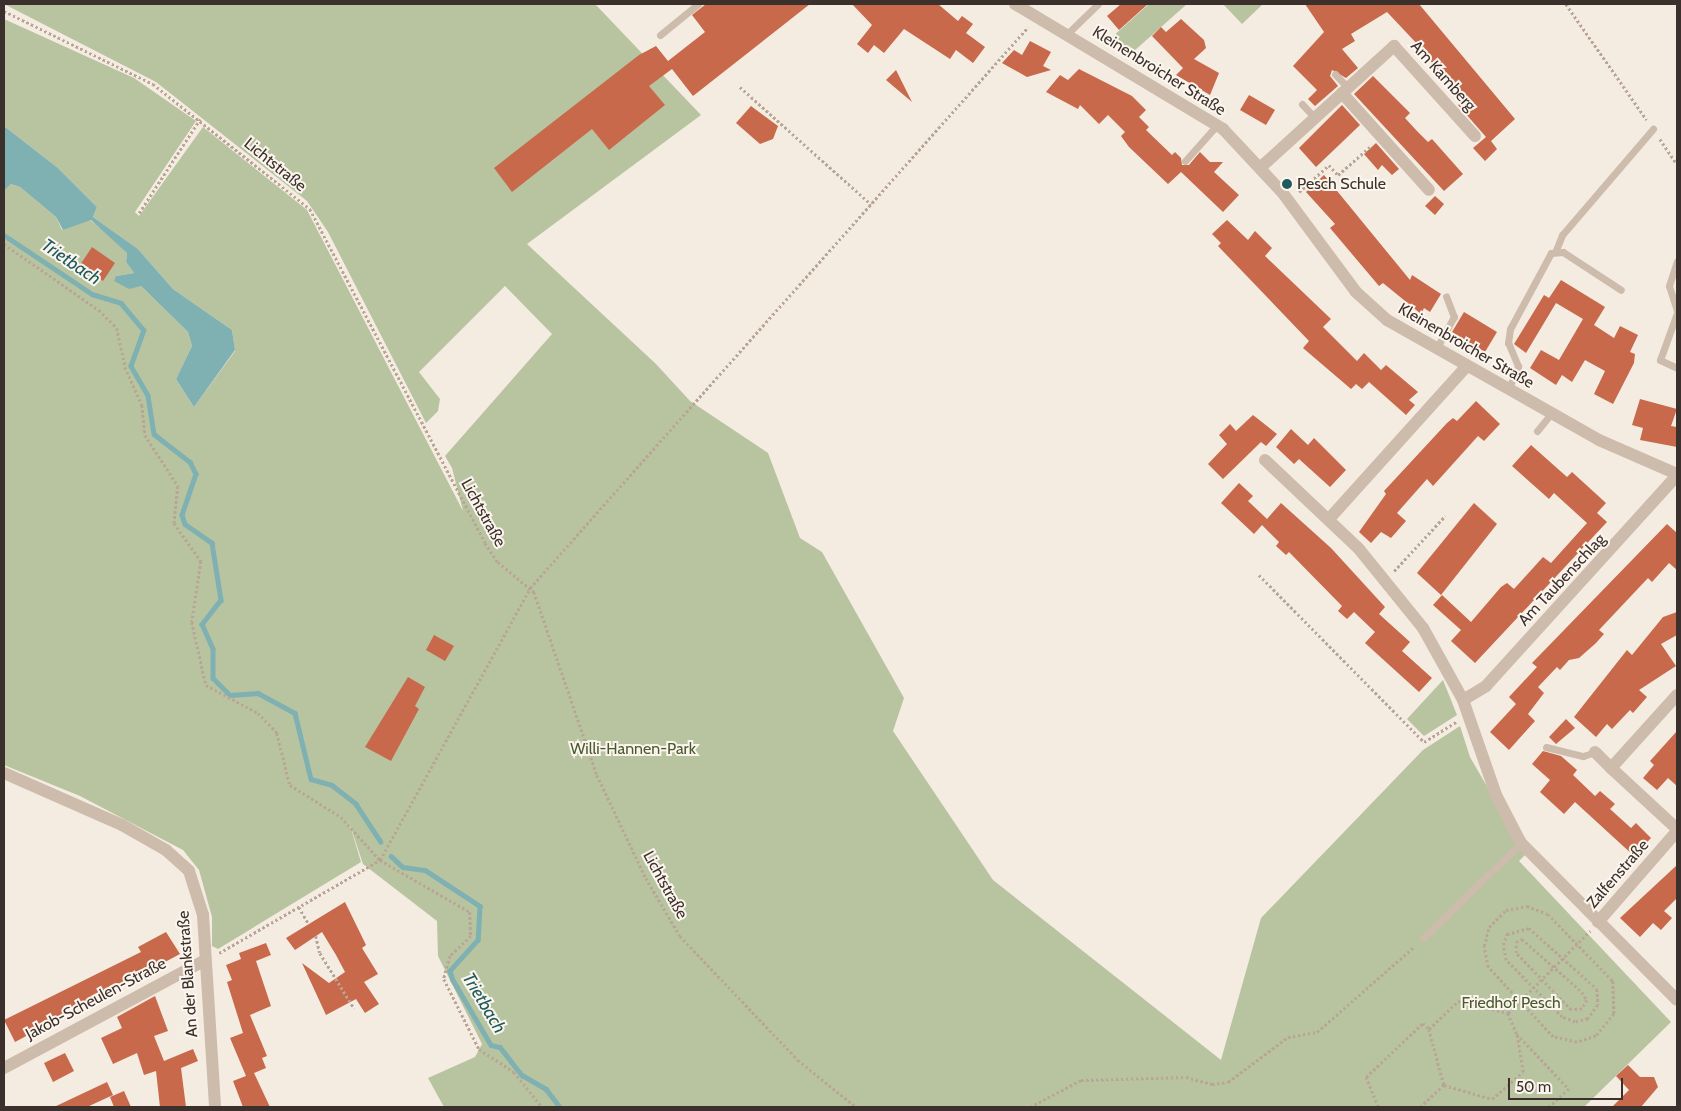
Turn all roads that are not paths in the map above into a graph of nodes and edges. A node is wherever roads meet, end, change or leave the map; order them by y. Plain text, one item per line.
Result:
1 (698, 4) edge
2 (1015, 4) edge
3 (1098, 4) edge
4 (1067, 34) junction
5 (660, 35) dead end
6 (1335, 74) dead end
7 (1345, 90) junction
8 (1302, 104) dead end
9 (1315, 118) junction
10 (1217, 125) junction
11 (1653, 129) road end
12 (1475, 136) dead end
13 (1185, 160) dead end
14 (1261, 167) junction
15 (1430, 190) dead end
16 (1556, 250) junction
17 (1677, 262) edge
18 (1622, 290) dead end
19 (1446, 296) dead end
20 (1677, 312) edge
21 (1436, 350) junction
22 (1467, 366) junction
23 (1677, 368) edge
24 (1508, 390) junction
25 (1551, 414) junction
26 (1537, 431) dead end
27 (1265, 460) dead end
28 (1677, 474) edge
29 (1329, 519) junction
30 (1677, 695) edge
31 (1463, 700) junction
32 (1546, 747) dead end
33 (1594, 752) joint
34 (1611, 768) junction
35 (4, 773) edge
36 (1677, 830) edge
37 (1521, 843) junction
38 (1598, 922) junction
39 (1423, 938) road end
40 (205, 960) junction
41 (1677, 1000) edge
42 (4, 1068) edge
43 (215, 1107) edge

1 - 5 lane
2 - 4 street, Kleinenbroicher Straße
3 - 4 lane, Kleinenbroicher Straße
4 - 10 street, Kleinenbroicher Straße
6 - 7 lane
7 - 9 street, Am Kamberg
7 - 12 street, Am Kamberg
7 - 15 street
8 - 9 lane
9 - 14 street, Am Kamberg
10 - 13 lane
10 - 14 street, Kleinenbroicher Straße
11 - 16 lane
14 - 21 street, Kleinenbroicher Straße
16 - 18 lane
16 - 24 lane
17 - 20 lane
19 - 21 lane
20 - 23 lane
21 - 22 street, Kleinenbroicher Straße
22 - 24 street, Kleinenbroicher Straße
22 - 29 street
24 - 25 street, Kleinenbroicher Straße
25 - 26 lane
25 - 28 street, Kleinenbroicher Straße
27 - 29 street
28 - 31 street, Am Taubenschlag
29 - 31 street
30 - 34 street
31 - 37 street
32 - 33 lane
33 - 34 street
34 - 36 street
35 - 40 street, An der Blankstraße
36 - 38 street, Zalfenstraße
37 - 38 street
37 - 39 lane
38 - 41 street, Zalfenstraße
40 - 42 street, Jakob-Scheulen-Straße
40 - 43 street, An der Blankstraße

